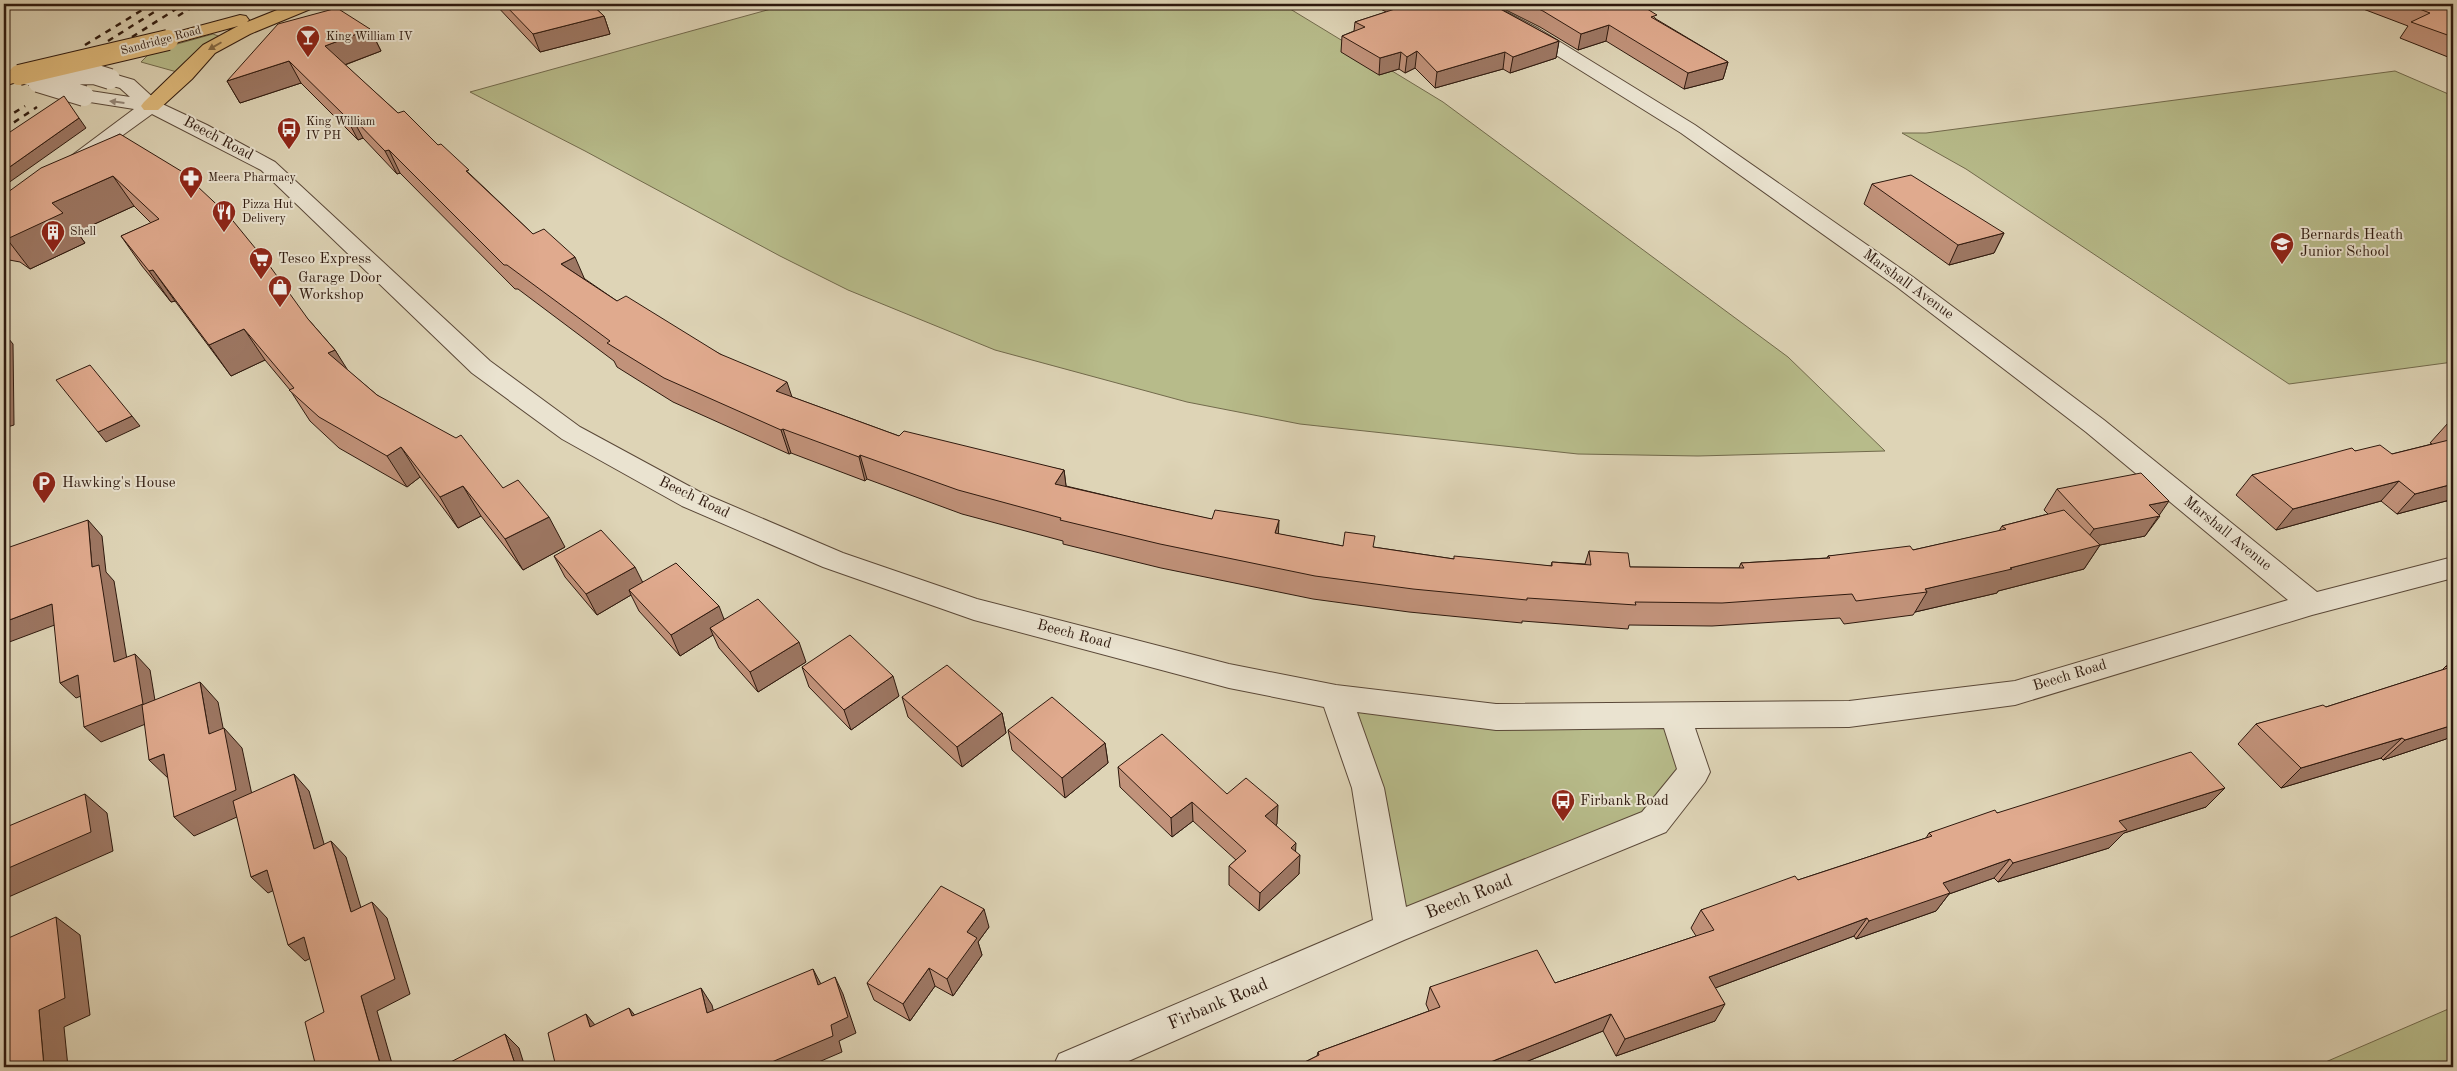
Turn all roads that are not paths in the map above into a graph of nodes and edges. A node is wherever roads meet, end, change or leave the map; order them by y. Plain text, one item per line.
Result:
1 (302, 4) edge
2 (307, 4) edge
3 (1478, 4) edge
4 (9, 76) edge
5 (151, 106) junction
6 (54, 176) edge
7 (2453, 568) edge
8 (2312, 604) junction
9 (1336, 697) junction
10 (1676, 717) junction
11 (1392, 929) junction
12 (1072, 1067) edge

1 - 4 main road, Sandridge Road, bridge
2 -> 5 main road
3 - 8 street, Marshall Avenue
5 -> 4 street, Beech Road, bridge
4 - 5 street, Beech Road, bridge
5 - 6 street
5 - 9 street, Beech Road
7 - 8 street, Beech Road
8 - 10 street, Beech Road
9 - 10 street, Beech Road
9 - 11 street
10 - 11 street, Beech Road
11 - 12 street, Firbank Road

